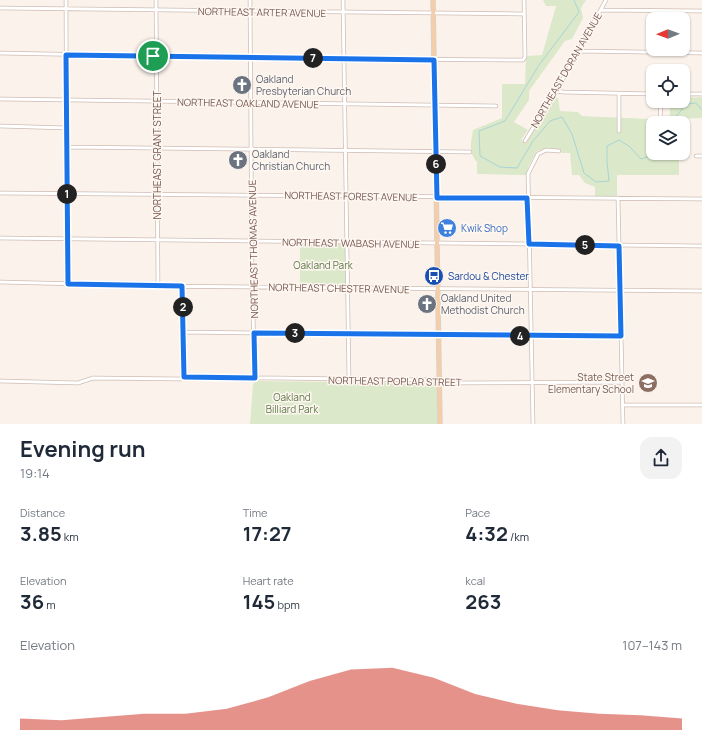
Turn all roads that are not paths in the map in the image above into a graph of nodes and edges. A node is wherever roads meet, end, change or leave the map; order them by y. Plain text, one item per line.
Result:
1 (66, 0) edge
2 (156, 0) edge
3 (250, 0) edge
4 (343, 0) edge
5 (433, 0) edge
6 (524, 0) edge
7 (606, 0) edge
8 (0, 8) edge
9 (66, 9) junction
10 (156, 10) junction
11 (600, 10) junction
12 (702, 11) edge
13 (250, 12) junction
14 (343, 13) junction
15 (434, 13) junction
16 (524, 14) junction
17 (578, 51) junction
18 (0, 53) edge
19 (702, 53) edge
20 (66, 55) junction
21 (157, 56) junction
22 (250, 58) junction
23 (344, 59) junction
24 (434, 60) junction
25 (556, 91) junction
26 (619, 94) junction
27 (646, 94) edge
28 (690, 94) edge
29 (702, 94) edge
30 (0, 99) edge
31 (66, 100) junction
32 (157, 102) junction
33 (250, 103) junction
34 (344, 104) junction
35 (435, 105) junction
36 (496, 106) dead end
37 (0, 126) edge
38 (67, 128) junction
39 (619, 131) dead end
40 (525, 140) dead end
41 (67, 147) junction
42 (157, 147) junction
43 (251, 149) junction
44 (345, 150) junction
45 (436, 151) junction
46 (559, 151) dead end
47 (470, 152) dead end
48 (696, 156) dead end
49 (702, 156) edge
50 (0, 193) edge
51 (67, 194) junction
52 (158, 194) junction
53 (251, 195) junction
54 (345, 196) junction
55 (437, 198) junction
56 (527, 198) junction
57 (618, 198) junction
58 (702, 199) edge
59 (0, 238) edge
60 (67, 239) junction
61 (158, 241) junction
62 (251, 242) junction
63 (346, 243) junction
64 (438, 244) junction
65 (529, 244) junction
66 (619, 246) junction
67 (702, 246) edge
68 (0, 282) edge
69 (68, 284) junction
70 (158, 286) junction
71 (182, 286) junction
72 (252, 287) junction
73 (346, 288) junction
74 (438, 289) junction
75 (530, 290) junction
76 (620, 290) junction
77 (702, 291) edge
78 (183, 332) junction
79 (254, 333) junction
80 (348, 334) junction
81 (439, 335) junction
82 (531, 336) junction
83 (621, 336) junction
84 (184, 377) junction
85 (255, 378) junction
86 (349, 379) junction
87 (0, 381) edge
88 (440, 382) junction
89 (532, 382) junction
90 (622, 382) junction
91 (623, 405) junction
92 (702, 405) edge
93 (440, 424) edge
94 (533, 424) edge
95 (623, 424) edge

1 - 9 street
2 - 10 street, NORTHEAST GRANT STREET
3 - 13 street, NORTHEAST THOMAS AVENUE
4 - 14 street
5 - 15 main road
6 - 16 street
7 - 11 street, NORTHEAST DORAN AVENUE
8 - 9 street, NORTHEAST ARTER AVENUE
9 - 10 street, NORTHEAST ARTER AVENUE
9 - 20 street
10 - 13 street, NORTHEAST ARTER AVENUE
10 - 21 street, NORTHEAST GRANT STREET
11 - 12 street
11 - 17 street, NORTHEAST DORAN AVENUE
13 - 14 street, NORTHEAST ARTER AVENUE
13 - 22 street, NORTHEAST THOMAS AVENUE
14 - 15 street, NORTHEAST ARTER AVENUE
14 - 23 street
15 - 16 street, NORTHEAST ARTER AVENUE
15 - 24 main road
16 - 24 street
17 - 19 street
17 - 25 street, NORTHEAST DORAN AVENUE
18 - 20 street
20 - 21 street
20 - 31 street
21 - 22 street
21 - 32 street, NORTHEAST GRANT STREET
22 - 23 street
22 - 33 street, NORTHEAST THOMAS AVENUE
23 - 24 street
23 - 34 street
24 - 35 main road
25 - 26 street
25 - 40 street, NORTHEAST DORAN AVENUE
26 - 27 street
26 - 39 street
28 - 29 street
30 - 31 street, NORTHEAST OAKLAND AVENUE
31 - 32 street, NORTHEAST OAKLAND AVENUE
31 - 38 street
32 - 33 street, NORTHEAST OAKLAND AVENUE
32 - 42 street, NORTHEAST GRANT STREET
33 - 34 street, NORTHEAST OAKLAND AVENUE
33 - 43 street, NORTHEAST THOMAS AVENUE
34 - 35 street, NORTHEAST OAKLAND AVENUE
34 - 44 street
35 - 36 street, NORTHEAST OAKLAND AVENUE
35 - 45 main road
37 - 38 street
38 - 41 street
41 - 42 street
41 - 51 street
42 - 43 street
42 - 52 street, NORTHEAST GRANT STREET
43 - 44 street
43 - 53 street, NORTHEAST THOMAS AVENUE
44 - 45 street
44 - 54 street
45 - 47 street
45 - 55 main road
46 - 56 street
48 - 49 street
50 - 51 street, NORTHEAST FOREST AVENUE
51 - 52 street, NORTHEAST FOREST AVENUE
51 - 60 street
52 - 53 street, NORTHEAST FOREST AVENUE
52 - 61 street, NORTHEAST GRANT STREET
53 - 54 street, NORTHEAST FOREST AVENUE
53 - 62 street, NORTHEAST THOMAS AVENUE
54 - 55 street, NORTHEAST FOREST AVENUE
54 - 63 street
55 - 56 street, NORTHEAST FOREST AVENUE
55 - 64 main road
56 - 57 street, NORTHEAST FOREST AVENUE
56 - 65 street
57 - 58 street, NORTHEAST FOREST AVENUE
57 - 66 street
59 - 60 street, NORTHEAST WABASH AVENUE
60 - 61 street, NORTHEAST WABASH AVENUE
60 - 69 street
61 - 62 street, NORTHEAST WABASH AVENUE
61 - 70 street, NORTHEAST GRANT STREET
62 - 63 street, NORTHEAST WABASH AVENUE
62 - 72 street, NORTHEAST THOMAS AVENUE
63 - 64 street, NORTHEAST WABASH AVENUE
63 - 73 street
64 - 65 street, NORTHEAST WABASH AVENUE
64 - 74 main road
65 - 66 street, NORTHEAST WABASH AVENUE
65 - 75 street
66 - 67 street, NORTHEAST WABASH AVENUE
66 - 76 street
68 - 69 street, NORTHEAST CHESTER AVENUE
69 - 70 street, NORTHEAST CHESTER AVENUE
70 - 71 street, NORTHEAST CHESTER AVENUE
71 - 72 street, NORTHEAST CHESTER AVENUE
71 - 78 street
72 - 73 street, NORTHEAST CHESTER AVENUE
72 - 79 street, NORTHEAST THOMAS AVENUE
73 - 74 street, NORTHEAST CHESTER AVENUE
73 - 80 street
74 - 75 street, NORTHEAST CHESTER AVENUE
74 - 81 main road
75 - 76 street, NORTHEAST CHESTER AVENUE
75 - 82 street
76 - 77 street, NORTHEAST CHESTER AVENUE
76 - 83 street
78 - 79 street
78 - 84 street
79 - 80 street
79 - 85 street, NORTHEAST THOMAS AVENUE
80 - 81 street
80 - 86 street
81 - 82 street
81 - 88 main road
82 - 83 street
82 - 89 street
83 - 90 street
84 - 85 street, NORTHEAST POPLAR STREET
84 - 87 street, NORTHEAST POPLAR STREET
85 - 86 street, NORTHEAST POPLAR STREET
86 - 88 street, NORTHEAST POPLAR STREET
88 - 89 street, NORTHEAST POPLAR STREET
88 - 93 main road
89 - 90 street, NORTHEAST POPLAR STREET
89 - 94 street
90 - 91 street
91 - 92 street
91 - 95 street

